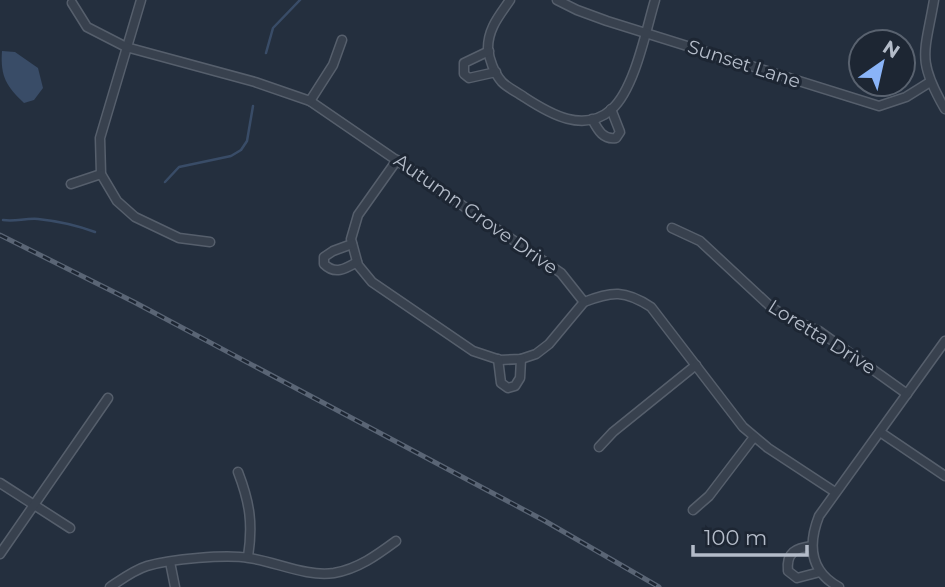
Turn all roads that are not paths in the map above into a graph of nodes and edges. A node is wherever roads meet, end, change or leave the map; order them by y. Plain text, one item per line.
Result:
1 (141, 0) edge
2 (510, 0) edge
3 (557, 0) edge
4 (654, 0) edge
5 (934, 0) edge
6 (72, 3) dead end
7 (645, 33) junction
8 (342, 40) dead end
9 (126, 47) junction
10 (489, 51) junction
11 (496, 72) junction
12 (930, 82) junction
13 (310, 101) junction
14 (945, 109) edge
15 (611, 110) junction
16 (592, 119) junction
17 (397, 160) junction
18 (102, 173) junction
19 (71, 184) dead end
20 (672, 228) dead end
21 (210, 242) dead end
22 (352, 244) junction
23 (356, 262) junction
24 (584, 302) junction
25 (945, 341) edge
26 (498, 359) junction
27 (520, 359) junction
28 (696, 366) junction
29 (907, 394) junction
30 (108, 398) dead end
31 (880, 432) junction
32 (754, 437) junction
33 (599, 447) dead end
34 (238, 472) dead end
35 (945, 477) edge
36 (0, 484) edge
37 (835, 492) junction
38 (36, 505) junction
39 (693, 510) dead end
40 (71, 528) dead end
41 (396, 541) dead end
42 (812, 546) junction
43 (0, 554) edge
44 (248, 557) junction
45 (170, 562) junction
46 (820, 572) junction
47 (110, 587) edge
48 (175, 587) edge
49 (839, 587) edge

1 - 9 street
2 - 10 street
3 - 7 street, Sunset Lane
4 - 7 street
5 - 12 street
6 - 9 street, Autumn Grove Drive
7 - 12 street, Sunset Lane
7 - 15 street
8 - 13 street
9 - 13 street, Autumn Grove Drive
9 - 18 street
10 - 11 street
10 - 11 street
11 - 16 street
12 - 14 street
13 - 17 street, Autumn Grove Drive
15 - 16 street
15 - 16 street
17 - 22 street
17 - 24 street, Autumn Grove Drive
18 - 19 street
18 - 21 street
20 - 29 street, Loretta Drive
22 - 23 street
22 - 23 street
23 - 26 street
24 - 27 street
24 - 28 street
25 - 29 street
26 - 27 street
26 - 27 street
28 - 32 street
28 - 33 street
29 - 31 street
30 - 38 street
31 - 35 street
31 - 37 street
32 - 37 street
32 - 39 street
34 - 44 street
36 - 38 street
37 - 42 street
38 - 40 street
38 - 43 street
41 - 44 street
42 - 46 street
42 - 46 street
44 - 45 street
45 - 47 street
45 - 48 street
46 - 49 street

